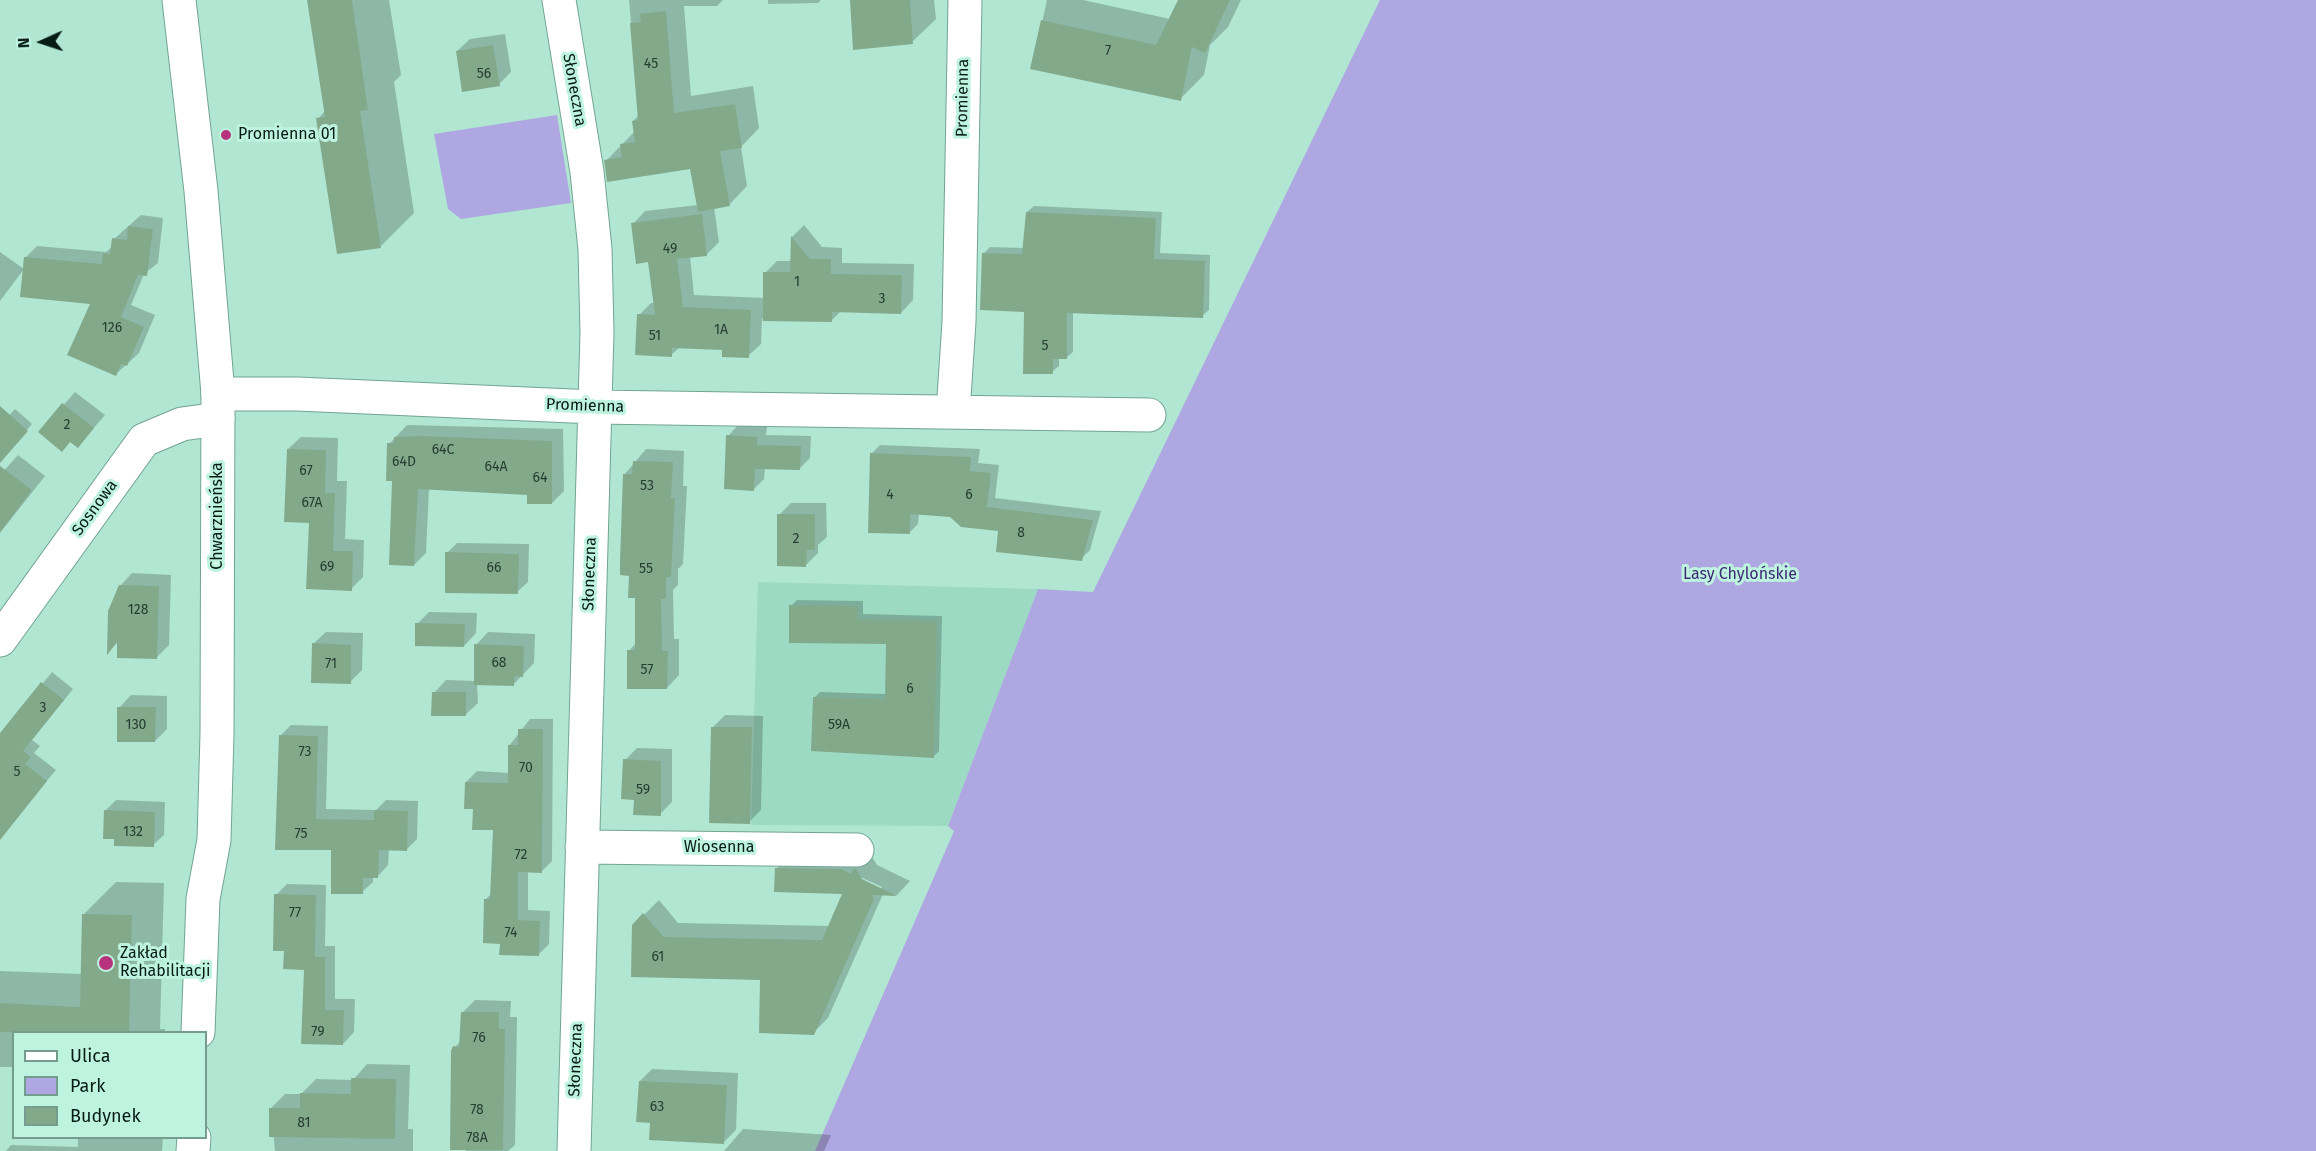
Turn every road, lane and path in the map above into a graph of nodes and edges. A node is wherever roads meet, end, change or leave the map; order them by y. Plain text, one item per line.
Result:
1 (179, 0) edge
2 (559, 0) edge
3 (965, 0) edge
4 (218, 406) junction
5 (595, 407) junction
6 (953, 412) junction
7 (1149, 415) dead end
8 (0, 640) edge
9 (582, 847) junction
10 (856, 850) dead end
11 (198, 1031) edge
12 (574, 1151) edge

1 - 4 street, Chwarznieńska
2 - 5 street, Słoneczna
3 - 6 street, Promienna
4 - 5 street, Promienna
4 - 8 street, Sosnowa
4 - 11 street, Chwarznieńska
5 - 6 street, Promienna
5 - 9 street, Słoneczna
6 - 7 street, Promienna
9 - 10 street, Wiosenna
9 - 12 street, Słoneczna

